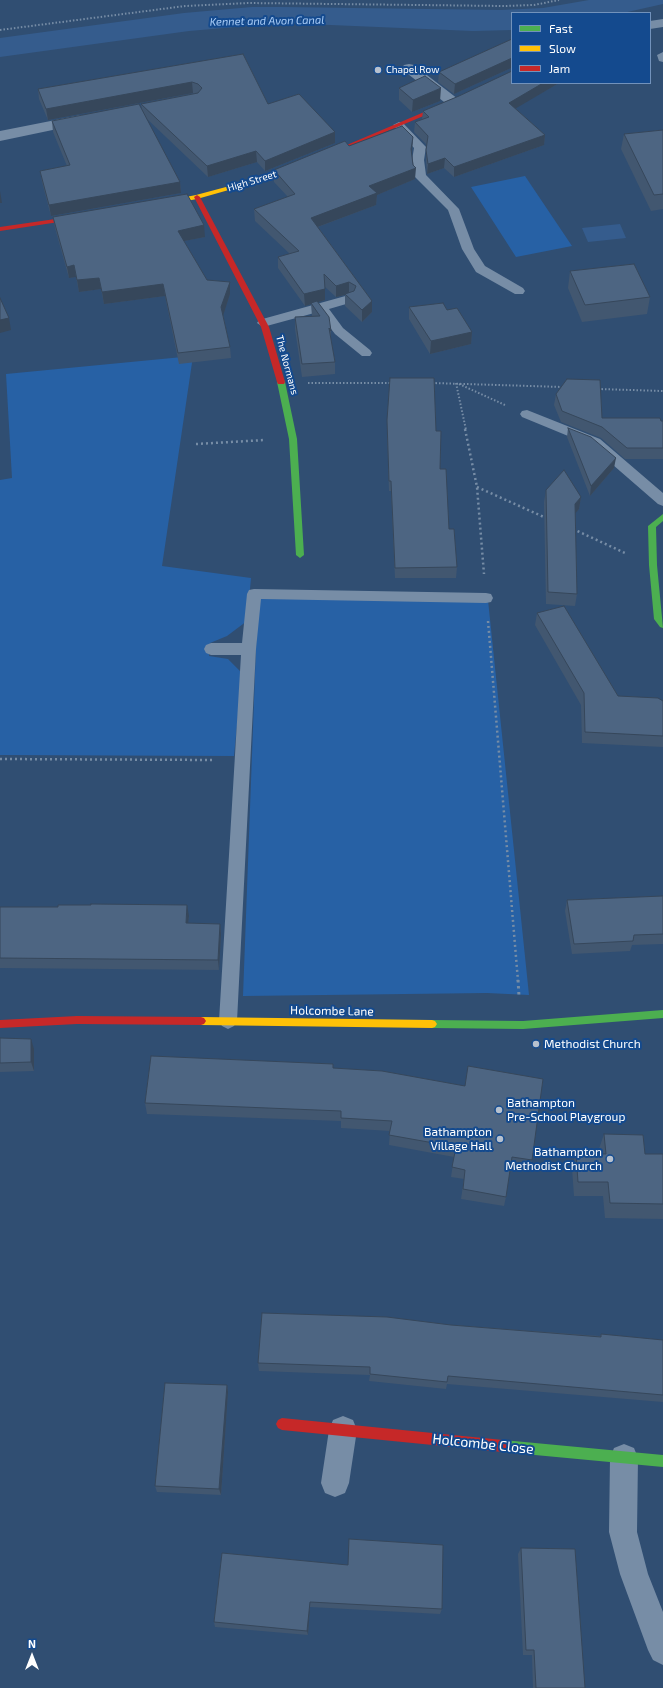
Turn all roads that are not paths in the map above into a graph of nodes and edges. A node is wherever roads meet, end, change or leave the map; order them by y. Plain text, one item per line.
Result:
1 (663, 23) edge
2 (651, 25) edge
3 (409, 68) dead end
4 (456, 100) joint
5 (93, 118) edge
6 (399, 125) junction
7 (0, 136) edge
8 (197, 197) junction
9 (154, 205) edge
10 (96, 215) edge
11 (0, 229) edge
12 (519, 291) dead end
13 (349, 299) edge
14 (320, 307) junction
15 (263, 322) junction
16 (366, 353) dead end
17 (527, 414) road end
18 (663, 501) edge
19 (663, 517) edge
20 (300, 555) dead end
21 (486, 598) road end
22 (663, 625) edge
23 (211, 649) dead end
24 (249, 650) junction
25 (663, 1014) edge
26 (228, 1021) junction
27 (0, 1024) edge
28 (282, 1424) dead end
29 (343, 1430) junction
30 (624, 1458) junction
31 (663, 1461) edge
32 (334, 1483) dead end
33 (663, 1650) edge

1 - 2 street
3 - 4 street
4 - 6 street, High Street
5 - 7 street
6 - 8 street, High Street
6 - 12 lane
8 - 9 street, High Street
8 - 15 street, The Normans
10 - 11 street
13 - 14 lane
14 - 15 lane
14 - 16 lane
15 - 20 street, The Normans
17 - 18 lane
19 - 22 street
21 - 24 lane
23 - 24 lane
24 - 26 lane
25 - 26 street, Holcombe Lane
26 - 27 street, Holcombe Lane
28 - 29 street, Holcombe Close
29 - 30 street, Holcombe Close
29 - 32 street
30 - 31 street, Holcombe Close
30 - 33 street

